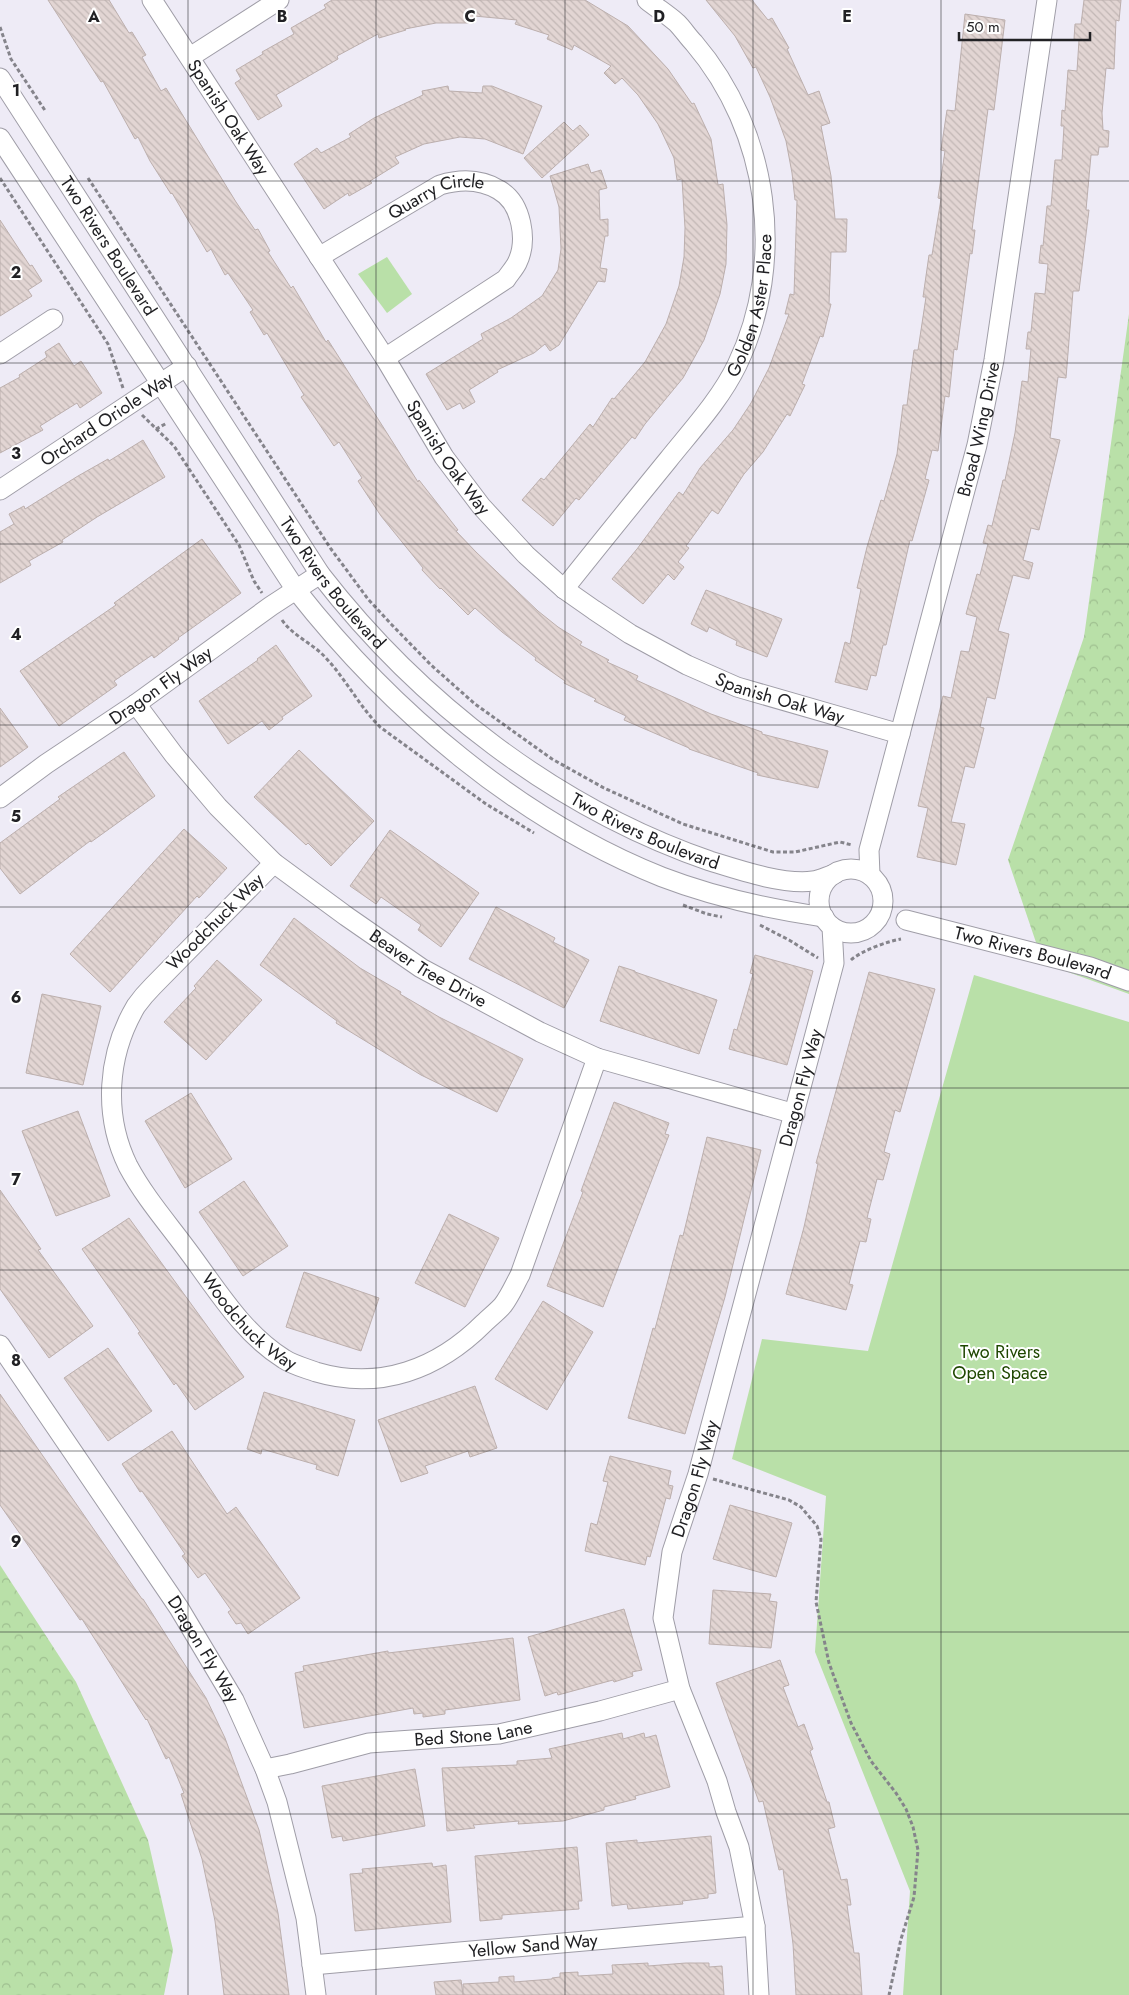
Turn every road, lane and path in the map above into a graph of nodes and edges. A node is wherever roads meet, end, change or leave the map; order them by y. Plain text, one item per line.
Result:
1 (152, 0) edge
2 (279, 0) edge
3 (647, 0) edge
4 (1047, 0) edge
5 (0, 27) edge
6 (190, 57) junction
7 (0, 78) edge
8 (46, 114) dead end
9 (0, 138) edge
10 (87, 176) dead end
11 (0, 178) edge
12 (320, 257) junction
13 (53, 319) dead end
14 (0, 354) edge
15 (385, 358) junction
16 (187, 366) junction
17 (160, 383) junction
18 (130, 403) junction
19 (0, 490) edge
20 (320, 574) junction
21 (564, 589) junction
22 (296, 590) junction
23 (272, 606) junction
24 (136, 704) junction
25 (900, 734) junction
26 (0, 798) edge
27 (869, 850) junction
28 (274, 863) junction
29 (841, 871) junction
30 (870, 875) junction
31 (883, 896) junction
32 (906, 920) junction
33 (828, 922) junction
34 (862, 930) junction
35 (834, 963) junction
36 (1129, 981) edge
37 (597, 1058) junction
38 (795, 1114) junction
39 (0, 1345) edge
40 (698, 1474) junction
41 (680, 1689) junction
42 (265, 1769) junction
43 (755, 1926) junction
44 (312, 1965) junction
45 (316, 1995) edge
46 (759, 1995) edge
47 (889, 1995) edge

1 - 6 street, Spanish Oak Way
2 - 6 street
3 - 21 street, Golden Aster Place
4 - 25 street, Broad Wing Drive
5 - 8 path
6 - 12 street, Spanish Oak Way
7 - 16 street, Two Rivers Boulevard
9 - 17 street, Two Rivers Boulevard
10 - 27 path
11 - 18 path
12 - 15 street, Spanish Oak Way
12 - 15 street, Quarry Circle
13 - 14 street
15 - 21 street, Spanish Oak Way
16 - 17 street, Orchard Oriole Way
16 - 20 street, Two Rivers Boulevard
17 - 18 street, Orchard Oriole Way
17 - 22 street, Two Rivers Boulevard
18 - 19 street, Orchard Oriole Way
18 - 23 path
20 - 22 street, Dragon Fly Way
20 - 29 street, Two Rivers Boulevard
21 - 25 street, Spanish Oak Way
22 - 23 street, Dragon Fly Way
22 - 33 street, Two Rivers Boulevard
23 - 24 street, Dragon Fly Way
24 - 26 street, Dragon Fly Way
24 - 28 street, Beaver Tree Drive
25 - 27 street, Broad Wing Drive
27 - 29 street
27 - 30 street, Broad Wing Drive
28 - 37 street, Beaver Tree Drive
28 - 37 street, Woodchuck Way
29 - 30 street, Two Rivers Boulevard
29 - 33 street
30 - 31 street
31 - 32 street
31 - 34 street
32 - 34 street, Two Rivers Boulevard
32 - 36 street, Two Rivers Boulevard
33 - 34 street, Two Rivers Boulevard
33 - 35 street, Dragon Fly Way
34 - 35 street, Dragon Fly Way
35 - 38 street, Dragon Fly Way
37 - 38 street, Beaver Tree Drive
38 - 40 street, Dragon Fly Way
39 - 42 street, Dragon Fly Way
40 - 41 street, Dragon Fly Way
40 - 47 path
41 - 42 street, Bed Stone Lane
41 - 43 street, Dragon Fly Way
42 - 44 street, Dragon Fly Way
43 - 44 street, Yellow Sand Way
43 - 46 street, Dragon Fly Way
44 - 45 street, Dragon Fly Way

